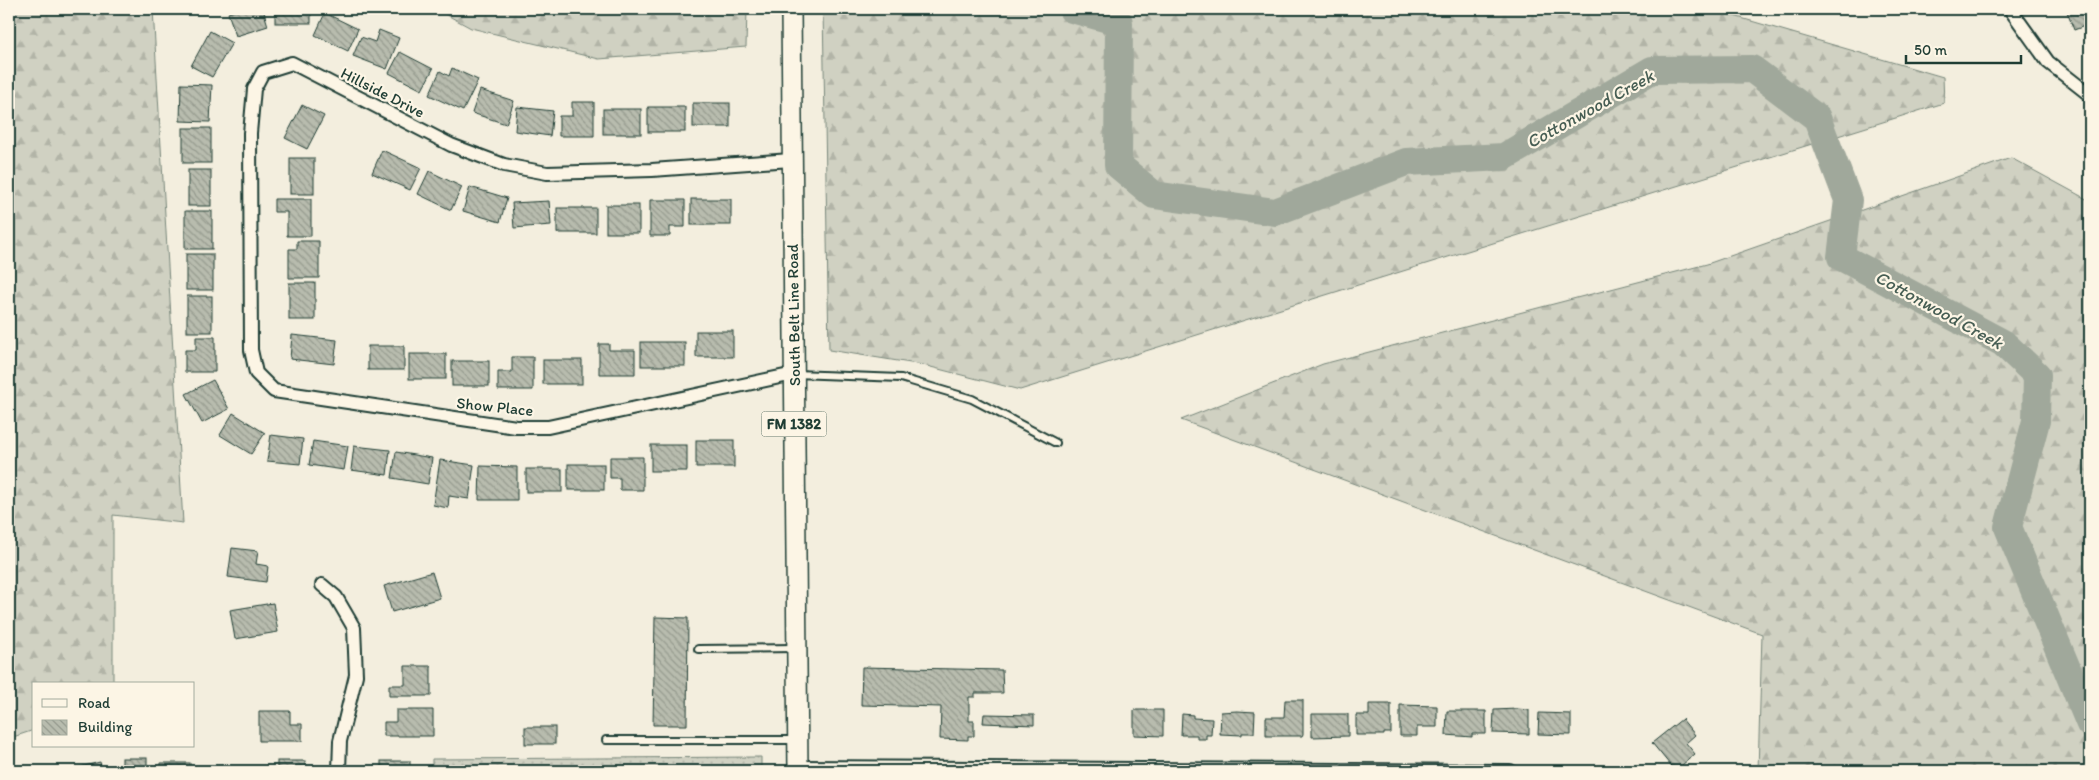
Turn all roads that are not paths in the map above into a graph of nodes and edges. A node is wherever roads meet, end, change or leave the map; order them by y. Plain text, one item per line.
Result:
1 (791, 9) edge
2 (2010, 9) edge
3 (2090, 95) edge
4 (791, 160) junction
5 (256, 373) joint
6 (794, 374) junction
7 (1056, 443) dead end
8 (322, 585) dead end
9 (797, 648) junction
10 (698, 649) dead end
11 (606, 740) dead end
12 (798, 740) junction
13 (798, 769) edge
14 (929, 770) edge
15 (1153, 770) edge
16 (339, 771) edge
17 (1510, 771) edge

1 - 4 main road, South Belt Line Road / FM 1382
2 - 3 street
4 - 5 street, Hillside Drive
4 - 6 main road, South Belt Line Road / FM 1382
5 - 6 street, Show Place
6 - 7 lane
6 - 9 main road, South Belt Line Road / FM 1382
8 - 16 street
9 - 10 lane
9 - 12 main road, South Belt Line Road / FM 1382
11 - 12 lane
12 - 13 main road, South Belt Line Road / FM 1382
13 - 14 street
14 - 15 street
15 - 17 street

